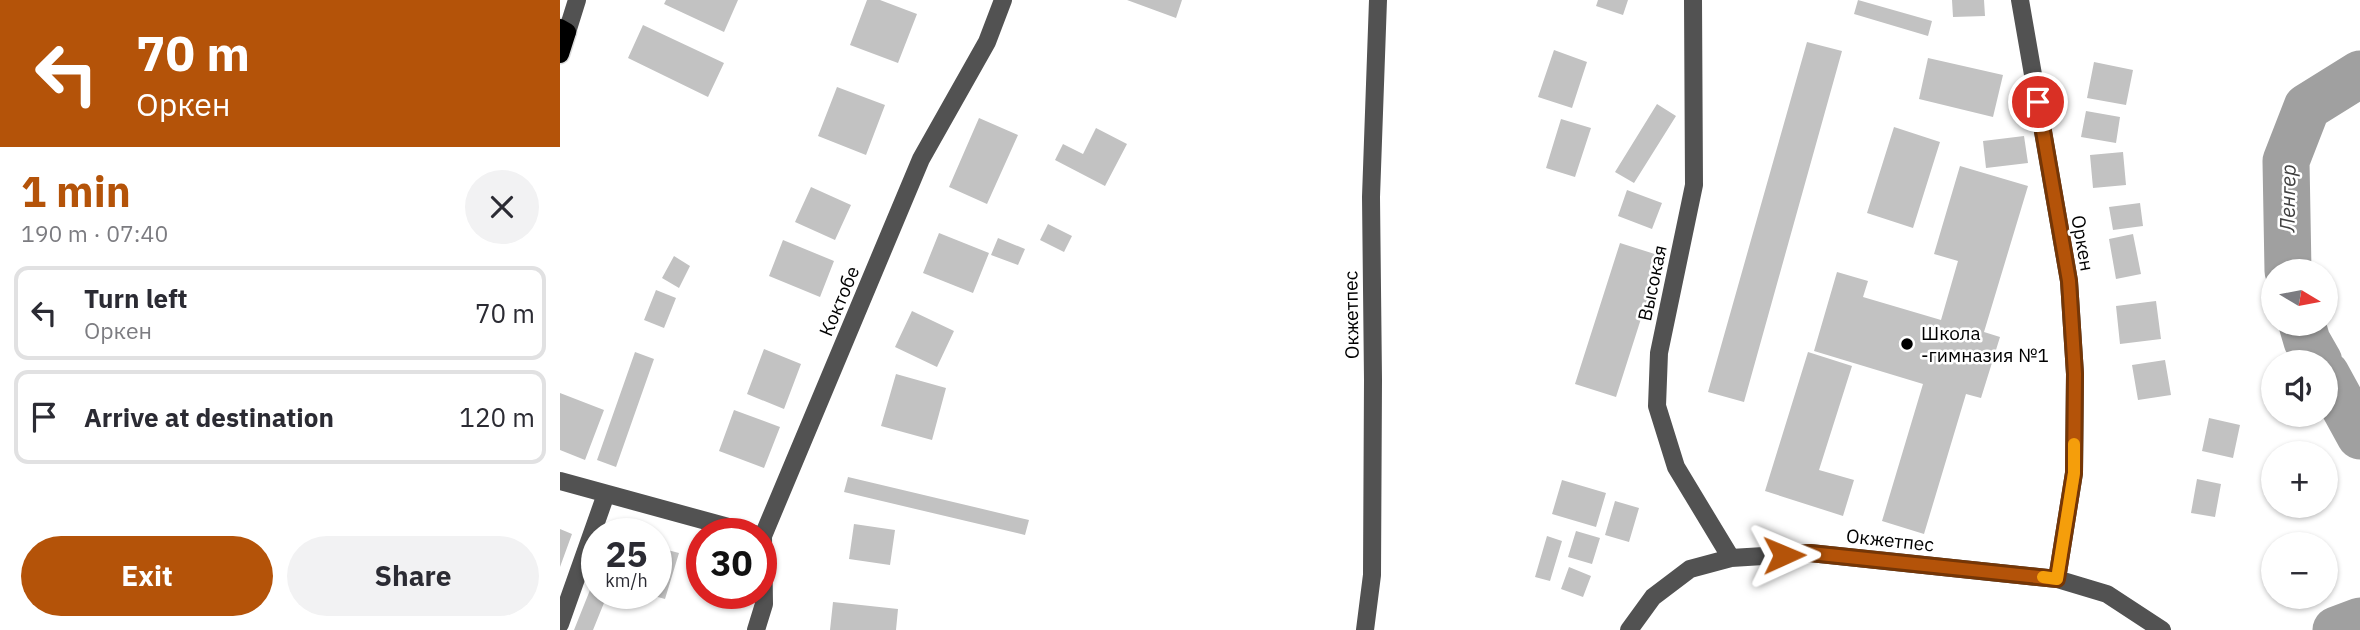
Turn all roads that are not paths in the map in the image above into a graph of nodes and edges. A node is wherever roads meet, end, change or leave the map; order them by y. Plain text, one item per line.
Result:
1 (577, 0) edge
2 (1003, 0) edge
3 (1378, 0) edge
4 (1693, 0) edge
5 (2020, 0) edge
6 (564, 30) edge
7 (560, 54) edge
8 (560, 481) edge
9 (606, 494) junction
10 (696, 518) edge
11 (767, 518) edge
12 (1731, 558) junction
13 (2057, 579) junction
14 (762, 609) edge
15 (560, 624) edge
16 (755, 630) edge
17 (1364, 630) edge
18 (1629, 630) edge
19 (2162, 630) edge

1 - 6 street
2 - 11 street, Коктобе
3 - 17 street, Окжетпес
4 - 12 street, Высокая
5 - 13 street, Оркен
6 - 7 main road
8 - 9 street
9 - 10 street
9 - 15 street
12 - 13 street, Окжетпес
12 - 18 street, Окжетпес
13 - 19 street, Окжетпес
14 - 16 street, Коктобе

